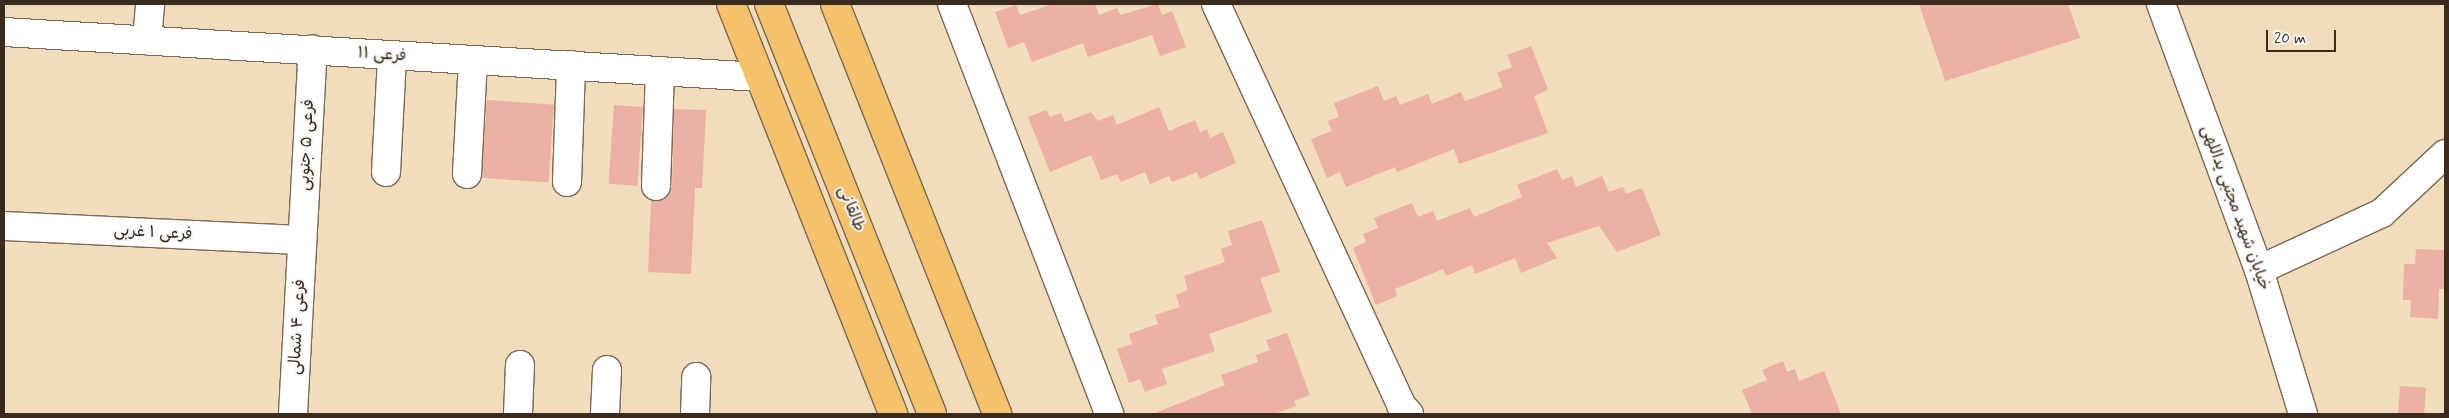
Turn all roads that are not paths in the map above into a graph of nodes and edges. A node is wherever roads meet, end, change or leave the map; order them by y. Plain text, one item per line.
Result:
1 (150, 4) edge
2 (731, 4) edge
3 (769, 4) edge
4 (835, 4) edge
5 (952, 4) edge
6 (1216, 4) edge
7 (2162, 4) edge
8 (4, 32) edge
9 (147, 40) junction
10 (313, 50) junction
11 (392, 56) junction
12 (473, 60) junction
13 (571, 66) junction
14 (660, 70) junction
15 (760, 77) junction
16 (2445, 154) edge
17 (386, 172) dead end
18 (467, 174) dead end
19 (567, 182) dead end
20 (656, 186) dead end
21 (4, 226) edge
22 (302, 240) junction
23 (2258, 270) junction
24 (520, 365) dead end
25 (607, 370) dead end
26 (696, 377) dead end
27 (293, 414) edge
28 (518, 414) edge
29 (605, 414) edge
30 (695, 414) edge
31 (893, 414) edge
32 (932, 414) edge
33 (998, 414) edge
34 (1109, 414) edge
35 (1409, 414) edge
36 (2303, 414) edge

1 - 9 street
2 - 15 main road
3 - 32 main road, طالقانی
4 - 33 main road
5 - 34 street
6 - 35 street
7 - 23 street, خیابان شهید مجتبی یداللهی
8 - 9 street, فرعی ۱۱
9 - 10 street, فرعی ۱۱
10 - 11 street, فرعی ۱۱
10 - 22 street, فرعی ۵ جنوبی
11 - 12 street, فرعی ۱۱
11 - 17 street
12 - 13 street, فرعی ۱۱
12 - 18 street
13 - 14 street, فرعی ۱۱
13 - 19 street
14 - 15 street, فرعی ۱۱
14 - 20 street
15 - 31 main road
16 - 23 street
21 - 22 street, فرعی ۱ غربی
22 - 27 street, فرعی ۴ شمالی
23 - 36 street, خیابان شهید مجتبی یداللهی
24 - 28 street
25 - 29 street
26 - 30 street

